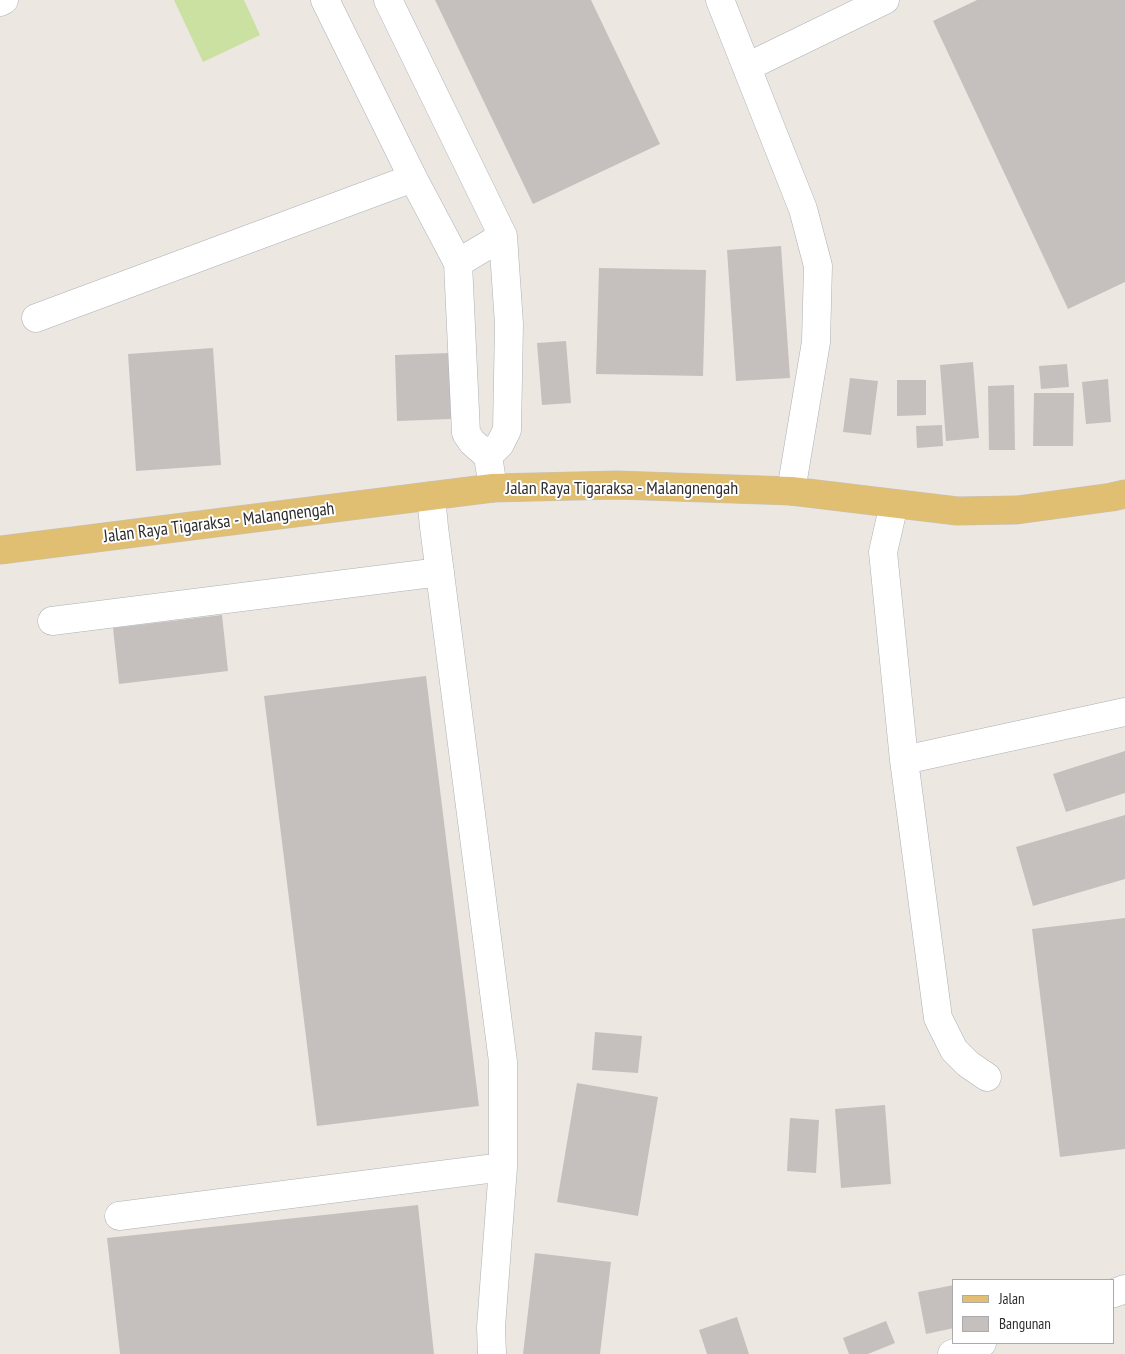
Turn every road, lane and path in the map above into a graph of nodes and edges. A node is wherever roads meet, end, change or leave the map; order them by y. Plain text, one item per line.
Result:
1 (4, 0) edge
2 (325, 0) edge
3 (388, 0) edge
4 (720, 0) edge
5 (885, 0) edge
6 (0, 2) edge
7 (747, 67) junction
8 (414, 178) junction
9 (503, 236) junction
10 (458, 263) junction
11 (36, 318) dead end
12 (488, 456) junction
13 (493, 488) junction
14 (791, 491) junction
15 (1125, 494) edge
16 (431, 496) junction
17 (894, 504) junction
18 (0, 550) edge
19 (440, 572) junction
20 (52, 620) dead end
21 (1125, 712) edge
22 (904, 760) junction
23 (987, 1077) dead end
24 (503, 1167) junction
25 (119, 1216) dead end
26 (979, 1344) edge
27 (492, 1354) edge
28 (952, 1354) edge

1 - 6 street
2 - 8 street
3 - 9 street
4 - 7 street
5 - 7 street
7 - 14 street
8 - 10 street
8 - 11 street
9 - 10 street
9 - 12 street
10 - 12 street
12 - 13 street
13 - 14 main road, Jalan Raya Tigaraksa - Malangnengah
13 - 16 main road, Jalan Raya Tigaraksa - Malangnengah
14 - 17 main road, Jalan Raya Tigaraksa - Malangnengah
15 - 17 main road, Jalan Raya Tigaraksa - Malangnengah
16 - 18 main road, Jalan Raya Tigaraksa - Malangnengah
16 - 19 street
17 - 22 street
19 - 20 street
19 - 24 street
21 - 22 street
22 - 23 street
24 - 25 street
24 - 27 street
26 - 28 street

